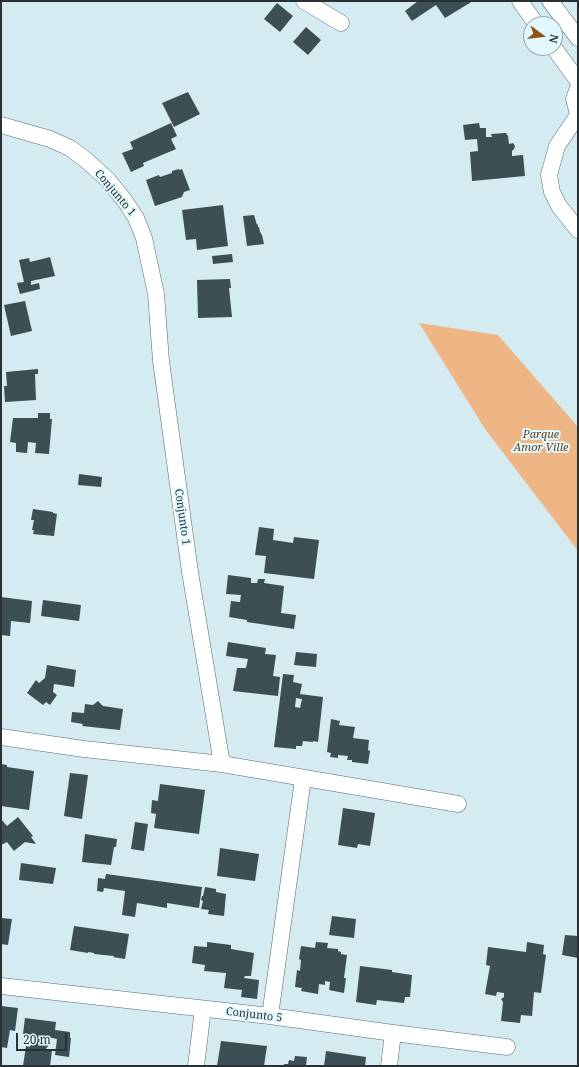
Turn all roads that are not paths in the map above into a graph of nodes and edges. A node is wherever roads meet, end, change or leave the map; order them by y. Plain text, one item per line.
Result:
1 (304, 1) edge
2 (520, 1) edge
3 (550, 1) edge
4 (530, 16) edge
5 (341, 23) dead end
6 (578, 38) edge
7 (560, 56) edge
8 (578, 81) edge
9 (578, 88) edge
10 (578, 115) edge
11 (1, 125) edge
12 (578, 230) edge
13 (1, 738) edge
14 (222, 764) junction
15 (303, 779) junction
16 (458, 804) dead end
17 (1, 986) edge
18 (203, 1008) junction
19 (270, 1016) junction
20 (393, 1033) junction
21 (507, 1047) dead end
22 (196, 1066) edge
23 (389, 1066) edge

1 - 5 street
2 - 4 street
3 - 6 street
7 - 8 street
9 - 10 street
10 - 12 street
11 - 14 street, Conjunto 1
13 - 14 street
14 - 15 street
15 - 16 street
15 - 19 street
17 - 18 street, Conjunto 5
18 - 19 street, Conjunto 5
18 - 22 street
19 - 20 street, Conjunto 5
20 - 21 street, Conjunto 5
20 - 23 street

